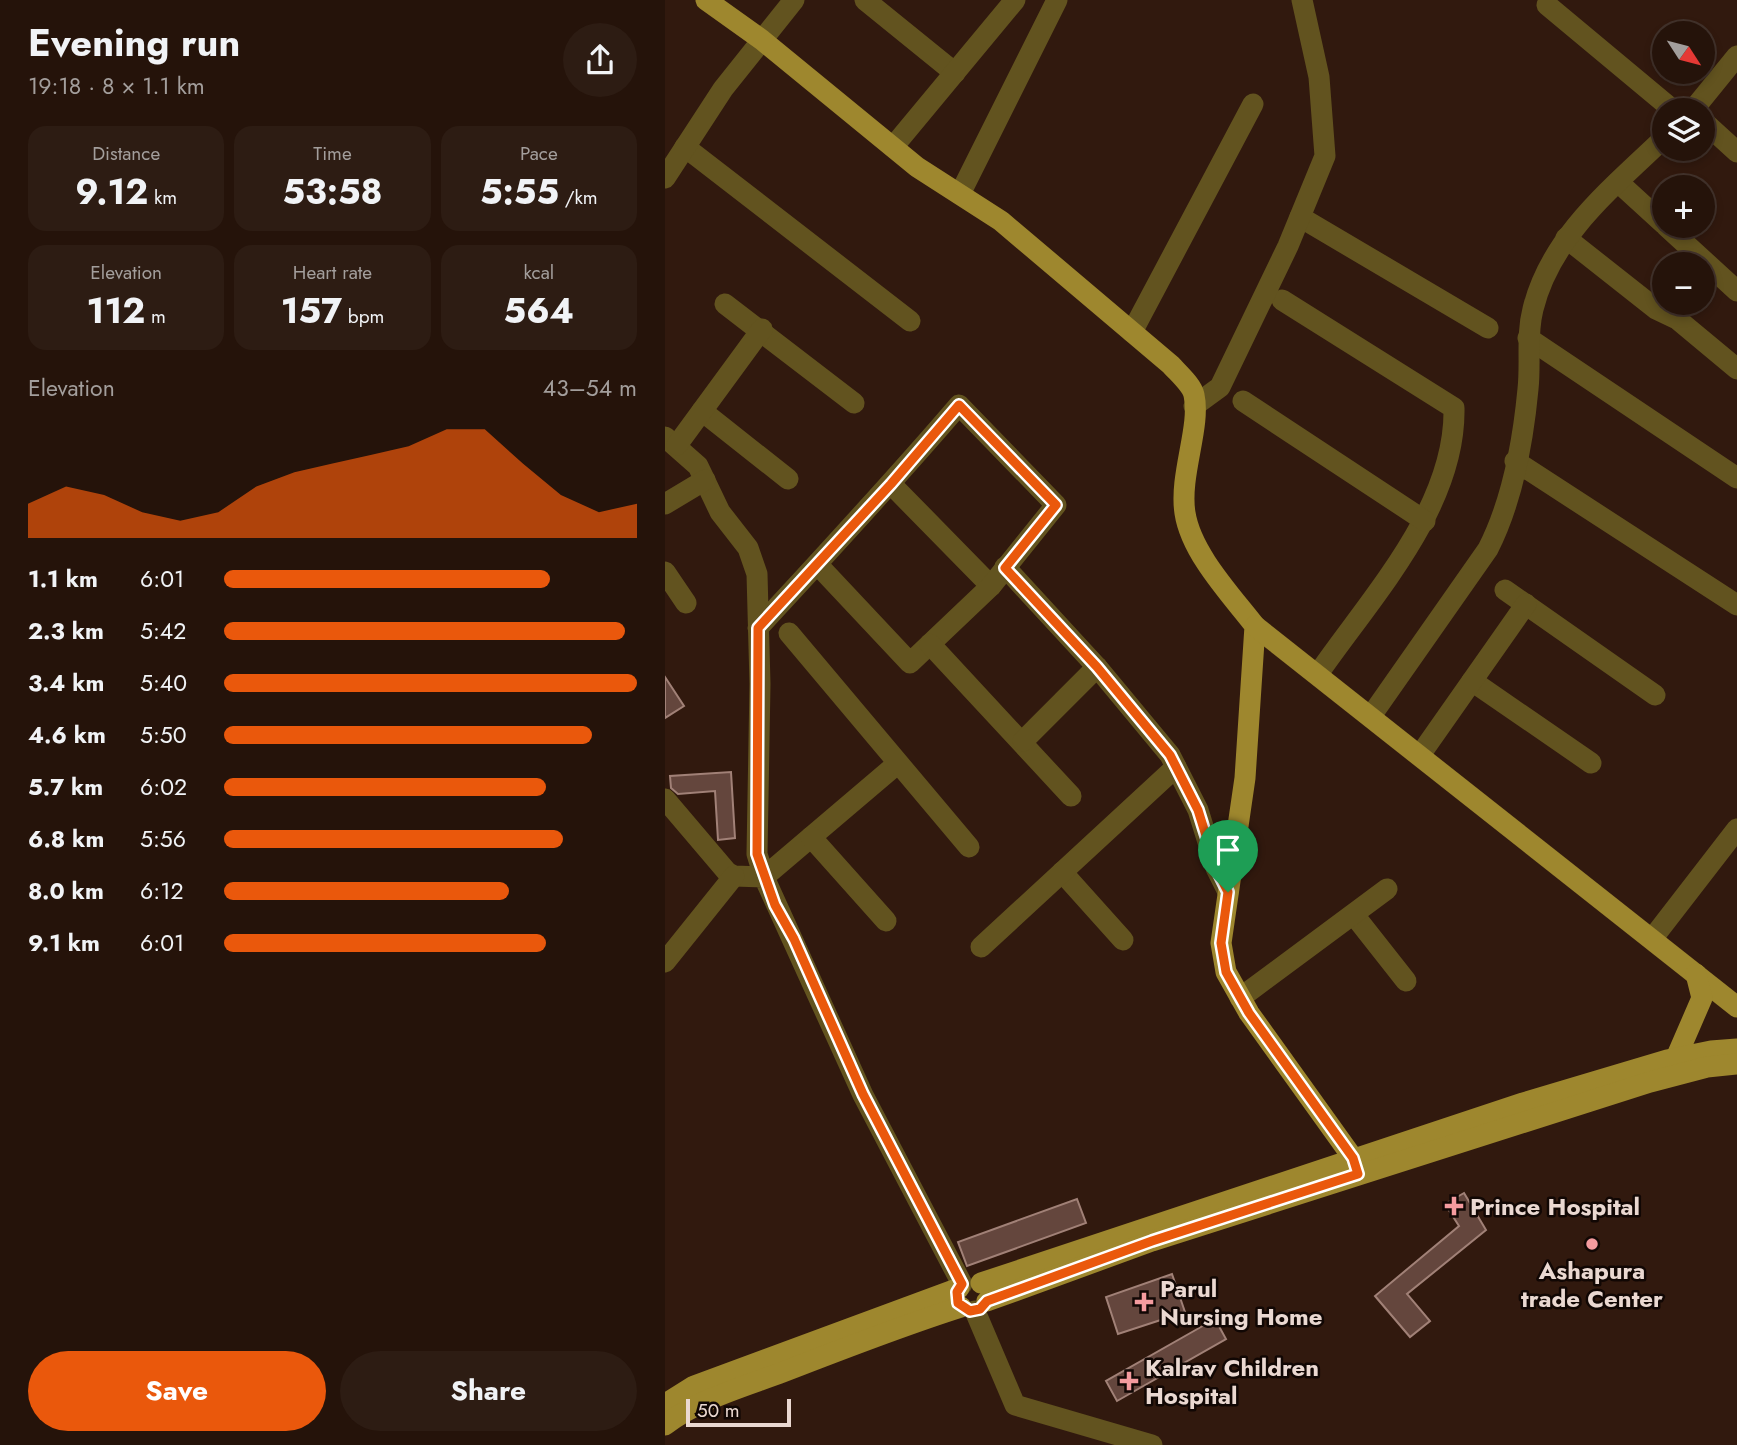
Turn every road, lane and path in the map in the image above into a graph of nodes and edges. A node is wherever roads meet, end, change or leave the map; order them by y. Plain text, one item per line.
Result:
1 (706, 0) edge
2 (794, 0) edge
3 (865, 0) edge
4 (1057, 0) edge
5 (1302, 0) edge
6 (1005, 4) edge
7 (1547, 5) dead end
8 (762, 40) junction
9 (1737, 56) edge
10 (955, 73) junction
11 (1659, 98) edge
12 (1703, 98) edge
13 (1253, 104) dead end
14 (1715, 132) edge
15 (893, 146) junction
16 (685, 147) junction
17 (1652, 149) edge
18 (1737, 152) edge
19 (665, 178) edge
20 (1618, 182) junction
21 (960, 194) junction
22 (1652, 213) edge
23 (1300, 217) junction
24 (1566, 238) junction
25 (1679, 238) edge
26 (1737, 291) edge
27 (1282, 300) dead end
28 (725, 304) dead end
29 (910, 321) dead end
30 (1488, 328) dead end
31 (762, 329) junction
32 (1132, 332) junction
33 (1528, 338) junction
34 (1737, 369) edge
35 (1243, 401) dead end
36 (854, 403) dead end
37 (1194, 406) junction
38 (702, 411) junction
39 (671, 441) edge
40 (1515, 461) junction
41 (1737, 478) edge
42 (788, 479) dead end
43 (705, 480) junction
44 (891, 484) junction
45 (665, 503) edge
46 (1425, 521) junction
47 (817, 564) junction
48 (1005, 568) junction
49 (665, 572) edge
50 (991, 586) junction
51 (1505, 590) dead end
52 (686, 603) dead end
53 (1526, 604) junction
54 (1737, 605) edge
55 (1255, 626) junction
56 (758, 628) junction
57 (789, 633) dead end
58 (930, 644) junction
59 (1097, 667) junction
60 (1318, 674) junction
61 (1472, 681) junction
62 (1655, 695) dead end
63 (1371, 716) junction
64 (1023, 741) junction
65 (1420, 755) junction
66 (1591, 763) dead end
67 (897, 764) junction
68 (1176, 767) junction
69 (1071, 796) dead end
70 (665, 799) edge
71 (1737, 830) edge
72 (811, 837) junction
73 (969, 847) dead end
74 (1062, 872) junction
75 (734, 876) junction
76 (764, 877) junction
77 (1387, 889) dead end
78 (1228, 892) junction
79 (1354, 915) junction
80 (885, 921) dead end
81 (1652, 939) junction
82 (1123, 940) dead end
83 (981, 947) dead end
84 (665, 962) edge
85 (1696, 974) junction
86 (1405, 981) dead end
87 (1240, 998) junction
88 (1737, 1007) edge
89 (1737, 1049) edge
90 (1737, 1064) edge
91 (1677, 1065) junction
92 (1356, 1166) junction
93 (971, 1295) junction
94 (699, 1395) junction
95 (665, 1404) edge
96 (665, 1425) edge
97 (1152, 1445) edge

1 - 8 main road
2 - 8 street
3 - 10 street
4 - 21 street
5 - 23 street
6 - 10 street
7 - 11 street
8 - 15 main road
8 - 16 street
9 - 12 street
10 - 15 street
13 - 32 street
14 - 18 street
15 - 21 main road
16 - 19 street
16 - 29 street
17 - 20 street
20 - 22 street
20 - 24 street
21 - 32 main road
23 - 30 street
23 - 37 street
24 - 33 street
24 - 34 street
25 - 26 street
27 - 46 street
28 - 31 street
31 - 36 street
31 - 38 street
32 - 37 main road
33 - 40 street
33 - 41 street
35 - 46 street
37 - 55 main road
38 - 39 street
38 - 42 street
39 - 43 street
40 - 54 street
40 - 63 street
43 - 45 street
43 - 56 street
44 - 47 street
44 - 48 street
44 - 50 street
46 - 60 street
47 - 56 street
47 - 58 street
48 - 50 street
48 - 59 street
49 - 52 street
50 - 58 street
51 - 53 street
53 - 61 street
53 - 62 street
55 - 60 main road
55 - 78 main road
56 - 76 street
57 - 67 street
58 - 64 street
59 - 64 street
59 - 68 street
60 - 63 main road
61 - 65 street
61 - 66 street
63 - 65 main road
64 - 69 street
65 - 81 main road
67 - 72 street
67 - 73 street
68 - 74 street
68 - 78 street
70 - 75 street
71 - 81 street
72 - 76 street
72 - 80 street
74 - 82 street
74 - 83 street
75 - 76 street
75 - 84 street
76 - 93 street
77 - 79 street
78 - 87 main road
79 - 86 street
79 - 87 street
81 - 85 main road
85 - 88 main road
85 - 91 main road
87 - 92 main road
89 - 91 main road
90 - 91 main road
91 - 92 main road
92 - 93 main road
93 - 94 main road
93 - 97 street
94 - 95 main road
94 - 96 main road

